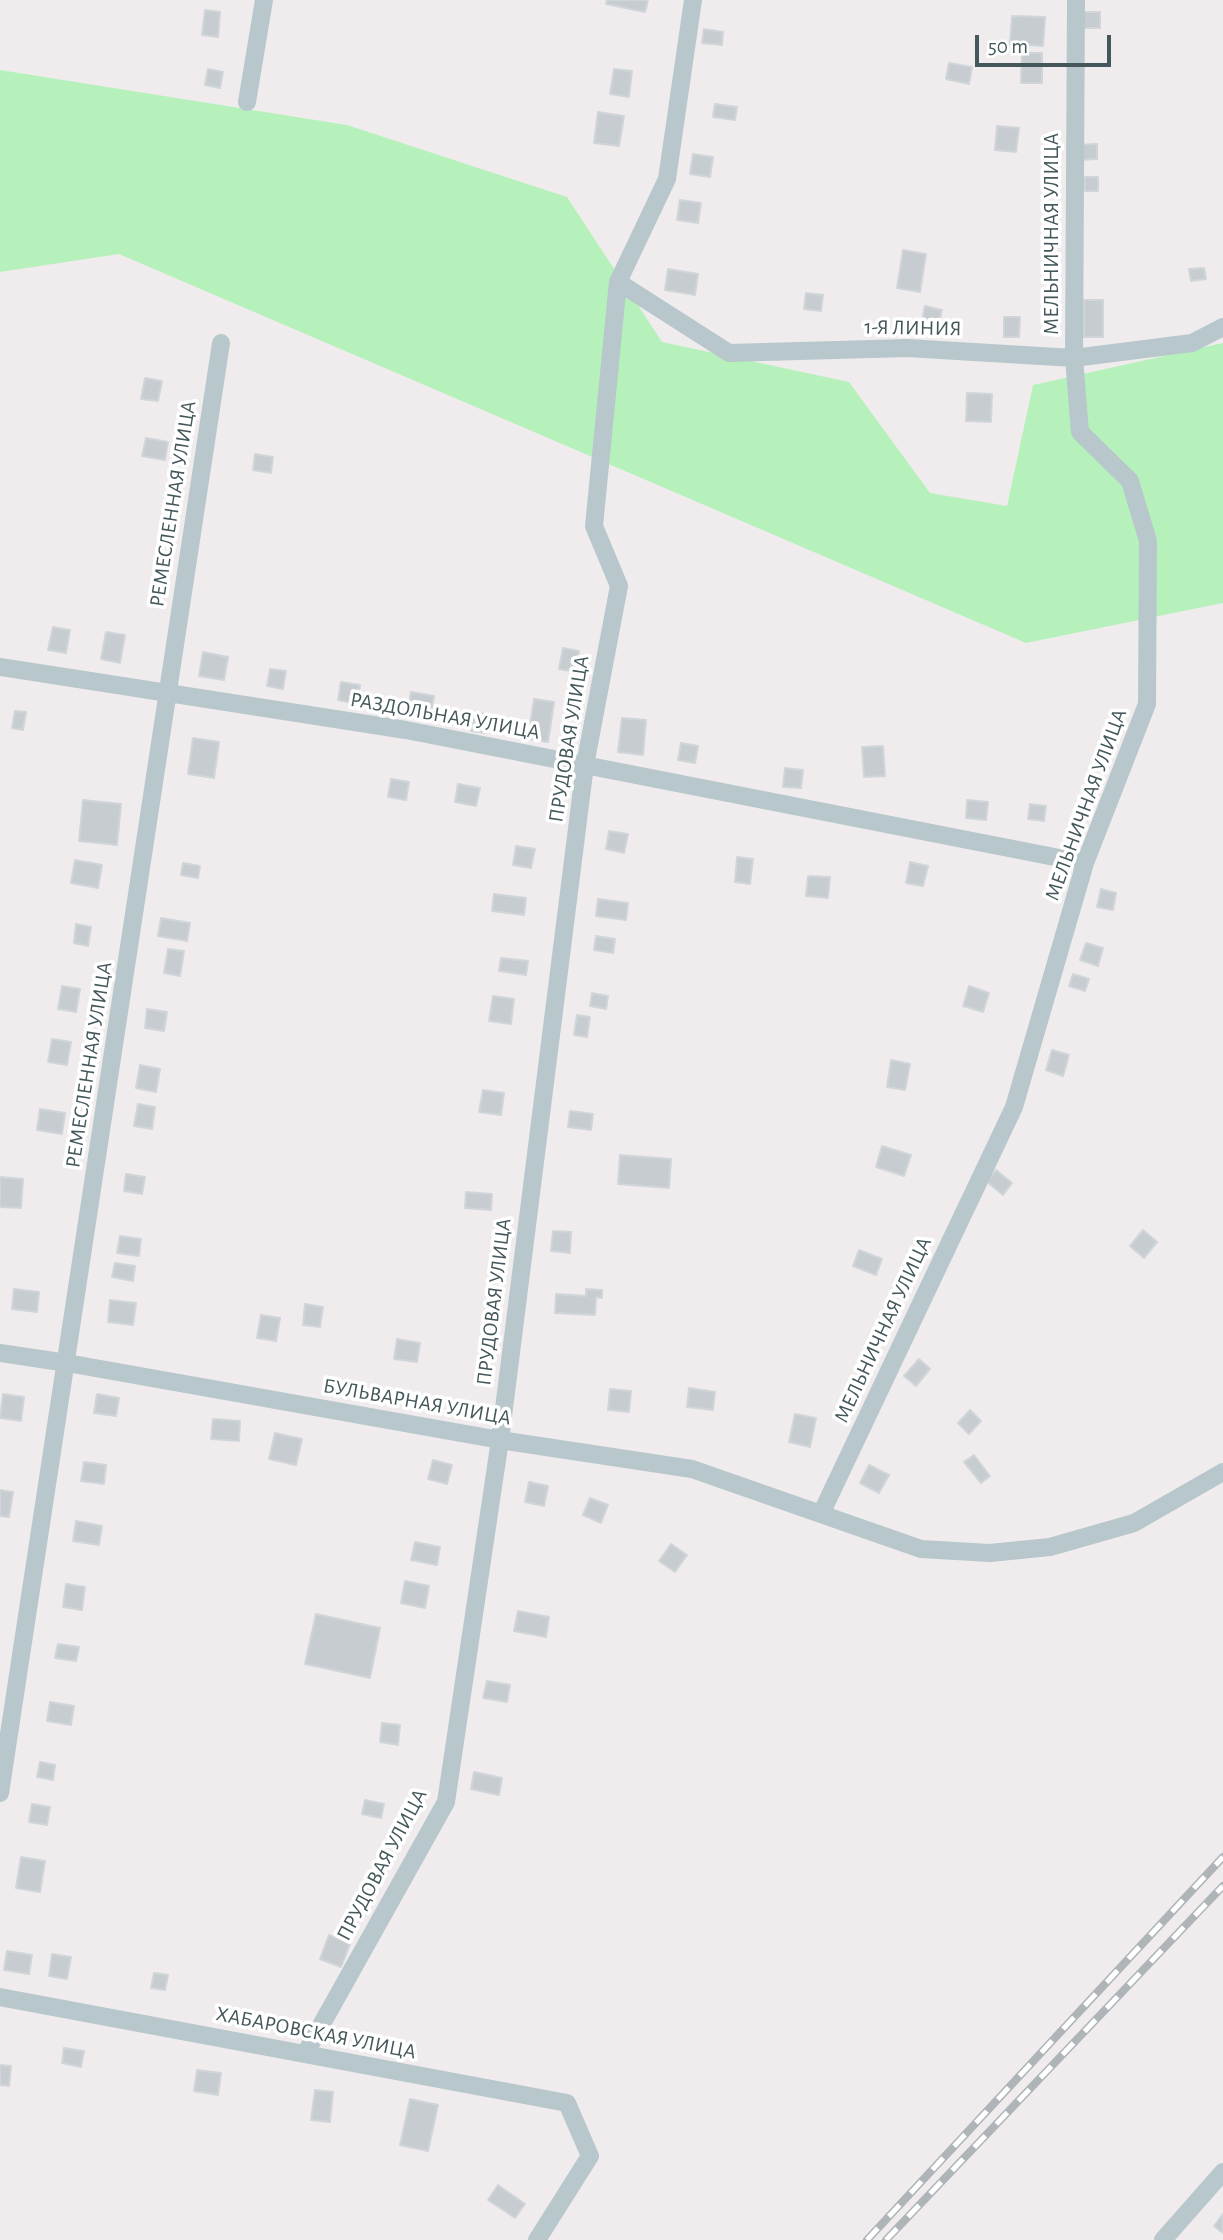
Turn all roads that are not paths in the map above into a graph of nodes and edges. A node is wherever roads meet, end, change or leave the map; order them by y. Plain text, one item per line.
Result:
1 (264, 0) edge
2 (693, 0) edge
3 (1076, 0) edge
4 (247, 102) dead end
5 (618, 282) junction
6 (1223, 327) edge
7 (221, 343) dead end
8 (1074, 358) junction
9 (0, 667) edge
10 (167, 693) junction
11 (585, 765) junction
12 (1085, 863) junction
13 (0, 1353) edge
14 (67, 1363) junction
15 (500, 1440) junction
16 (1223, 1472) edge
17 (821, 1514) junction
18 (0, 1793) edge
19 (0, 1997) edge
20 (305, 2054) junction
21 (1223, 2172) edge
22 (537, 2240) edge
23 (1163, 2240) edge

1 - 4 street
2 - 5 street
3 - 8 street, МЕЛЬНИЧНАЯ УЛИЦА
5 - 8 street, 1-Я ЛИНИЯ
5 - 11 street, ПРУДОВАЯ УЛИЦА
6 - 8 street, 1-Я ЛИНИЯ
7 - 10 street, РЕМЕСЛЕННАЯ УЛИЦА
8 - 12 street, МЕЛЬНИЧНАЯ УЛИЦА
9 - 10 street, РАЗДОЛЬНАЯ УЛИЦА
10 - 11 street, РАЗДОЛЬНАЯ УЛИЦА
10 - 14 street, РЕМЕСЛЕННАЯ УЛИЦА
11 - 12 street, РАЗДОЛЬНАЯ УЛИЦА
11 - 15 street, ПРУДОВАЯ УЛИЦА
12 - 17 street, МЕЛЬНИЧНАЯ УЛИЦА
13 - 14 street, БУЛЬВАРНАЯ УЛИЦА
14 - 15 street, БУЛЬВАРНАЯ УЛИЦА
14 - 18 street, РЕМЕСЛЕННАЯ УЛИЦА
15 - 17 street, БУЛЬВАРНАЯ УЛИЦА
15 - 20 street, ПРУДОВАЯ УЛИЦА
16 - 17 street, БУЛЬВАРНАЯ УЛИЦА
19 - 20 street, ХАБАРОВСКАЯ УЛИЦА
20 - 22 street, ХАБАРОВСКАЯ УЛИЦА
21 - 23 street

